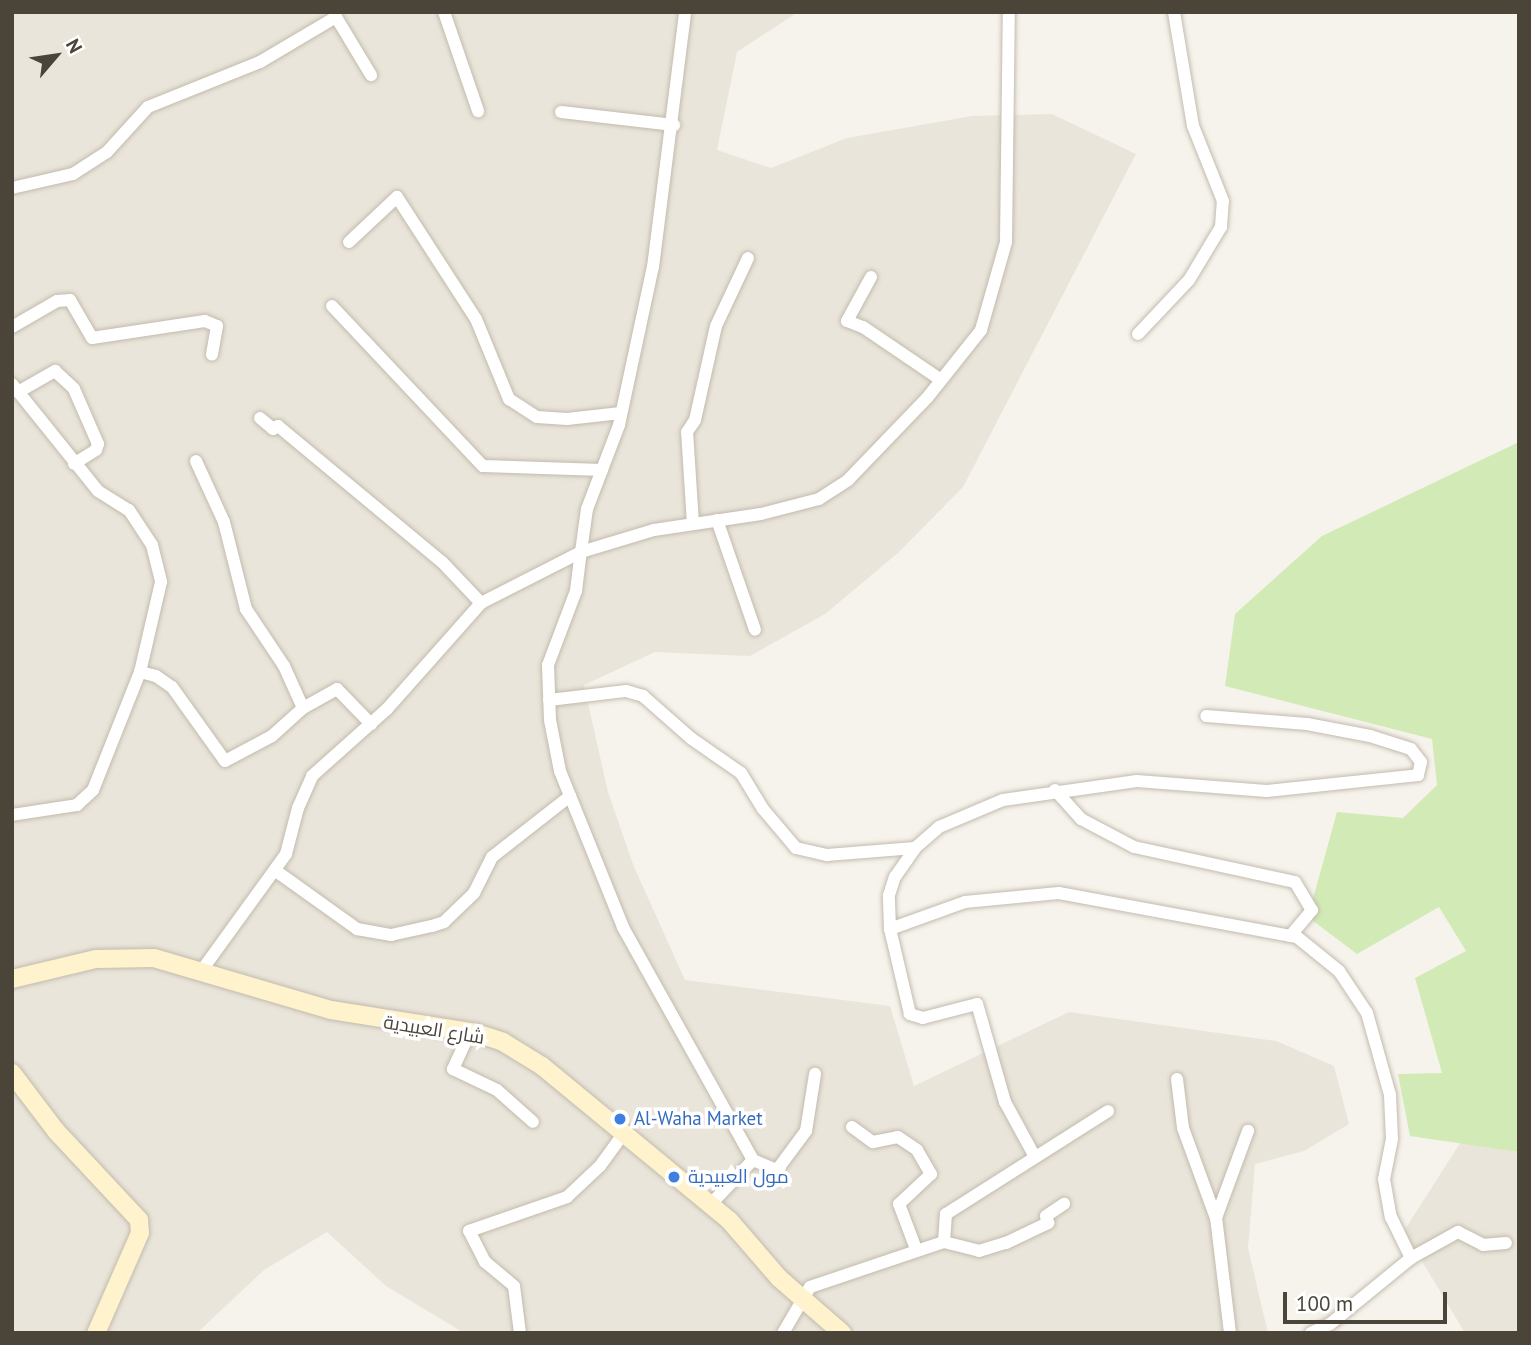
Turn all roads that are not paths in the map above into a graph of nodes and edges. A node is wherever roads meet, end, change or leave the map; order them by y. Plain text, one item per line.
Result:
1 (444, 12) edge
2 (685, 12) edge
3 (1009, 12) edge
4 (1174, 12) edge
5 (370, 75) dead end
6 (478, 111) dead end
7 (561, 112) dead end
8 (674, 125) junction
9 (12, 188) edge
10 (349, 242) dead end
11 (748, 258) dead end
12 (871, 277) dead end
13 (332, 306) dead end
14 (12, 327) edge
15 (1138, 334) dead end
16 (212, 355) dead end
17 (941, 380) junction
18 (15, 388) edge
19 (621, 413) junction
20 (260, 418) dead end
21 (197, 461) dead end
22 (74, 464) junction
23 (602, 470) junction
24 (717, 520) junction
25 (693, 524) junction
26 (581, 552) junction
27 (481, 603) junction
28 (755, 630) dead end
29 (141, 673) junction
30 (549, 699) junction
31 (303, 708) junction
32 (1206, 716) dead end
33 (371, 724) junction
34 (1055, 790) junction
35 (570, 796) junction
36 (12, 815) edge
37 (915, 848) junction
38 (276, 871) junction
39 (890, 929) junction
40 (1290, 936) junction
41 (202, 970) junction
42 (12, 979) edge
43 (470, 1032) junction
44 (12, 1073) edge
45 (815, 1074) dead end
46 (1177, 1079) dead end
47 (1108, 1111) dead end
48 (533, 1122) dead end
49 (852, 1127) dead end
50 (1248, 1131) dead end
51 (622, 1136) junction
52 (1035, 1157) junction
53 (753, 1160) junction
54 (1064, 1204) dead end
55 (709, 1205) junction
56 (1216, 1218) junction
57 (944, 1242) junction
58 (1506, 1243) dead end
59 (916, 1249) junction
60 (1411, 1258) junction
61 (802, 1300) junction
62 (96, 1333) edge
63 (520, 1333) edge
64 (783, 1333) edge
65 (842, 1333) edge
66 (1230, 1333) edge
67 (1311, 1333) edge

1 - 6 street
2 - 8 street
3 - 17 street
4 - 15 street
5 - 9 street
7 - 8 street
8 - 19 street
10 - 19 street
11 - 25 street
12 - 17 street
13 - 23 street
14 - 16 street
17 - 24 street
18 - 22 street
18 - 22 street
19 - 23 street
20 - 27 street
21 - 31 street
22 - 29 street
23 - 26 street
24 - 25 street
24 - 28 street
25 - 26 street
26 - 27 street
26 - 30 street
27 - 33 street
29 - 31 street
29 - 36 street
30 - 35 street
30 - 37 street
31 - 33 street
32 - 34 street
33 - 38 street
34 - 37 street
34 - 40 street
35 - 38 street
35 - 53 street
37 - 39 street
38 - 41 street
39 - 40 street
39 - 52 street
40 - 60 street
41 - 42 main road, شارع العبيدية
41 - 43 main road, شارع العبيدية
43 - 48 street
43 - 51 main road, شارع العبيدية
44 - 62 main road
45 - 53 street
46 - 56 street
47 - 52 street
49 - 59 street
50 - 56 street
51 - 55 main road, شارع العبيدية
51 - 63 street
52 - 57 street
53 - 55 street
54 - 57 street
55 - 61 main road, شارع العبيدية
56 - 66 street
57 - 59 street
58 - 60 street
59 - 61 street
60 - 67 street
61 - 64 street
61 - 65 main road, شارع العبيدية

